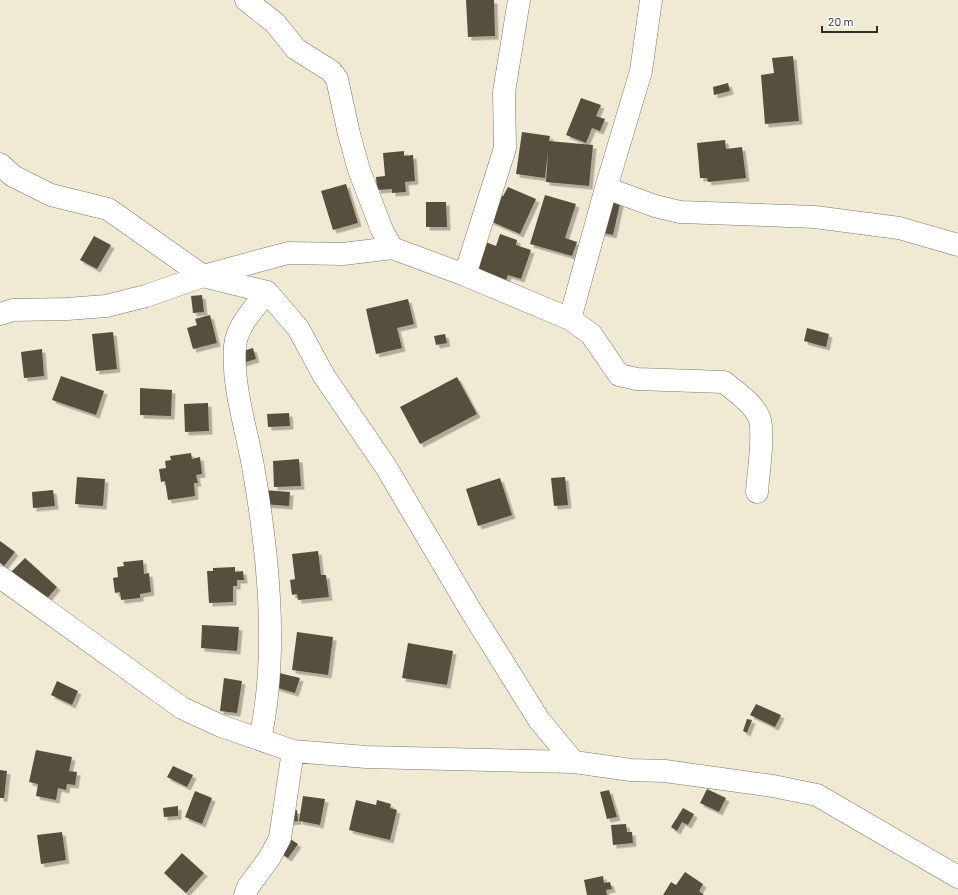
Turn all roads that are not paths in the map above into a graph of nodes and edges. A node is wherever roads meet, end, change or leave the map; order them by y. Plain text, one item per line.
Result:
1 (246, 0) edge
2 (519, 0) edge
3 (651, 0) edge
4 (0, 164) edge
5 (606, 188) junction
6 (958, 245) edge
7 (392, 248) junction
8 (465, 275) junction
9 (203, 276) junction
10 (267, 292) junction
11 (0, 314) edge
12 (570, 319) junction
13 (757, 492) dead end
14 (0, 577) edge
15 (260, 739) junction
16 (292, 751) junction
17 (574, 762) junction
18 (958, 877) edge
19 (245, 895) edge

1 - 7 street
2 - 8 street
3 - 5 street
4 - 9 street
5 - 6 street
5 - 12 street
7 - 8 street
7 - 9 street
8 - 12 street
9 - 10 street
9 - 11 street
10 - 15 street
10 - 17 street
12 - 13 street
14 - 15 street
15 - 16 street
16 - 17 street
16 - 19 street
17 - 18 street

